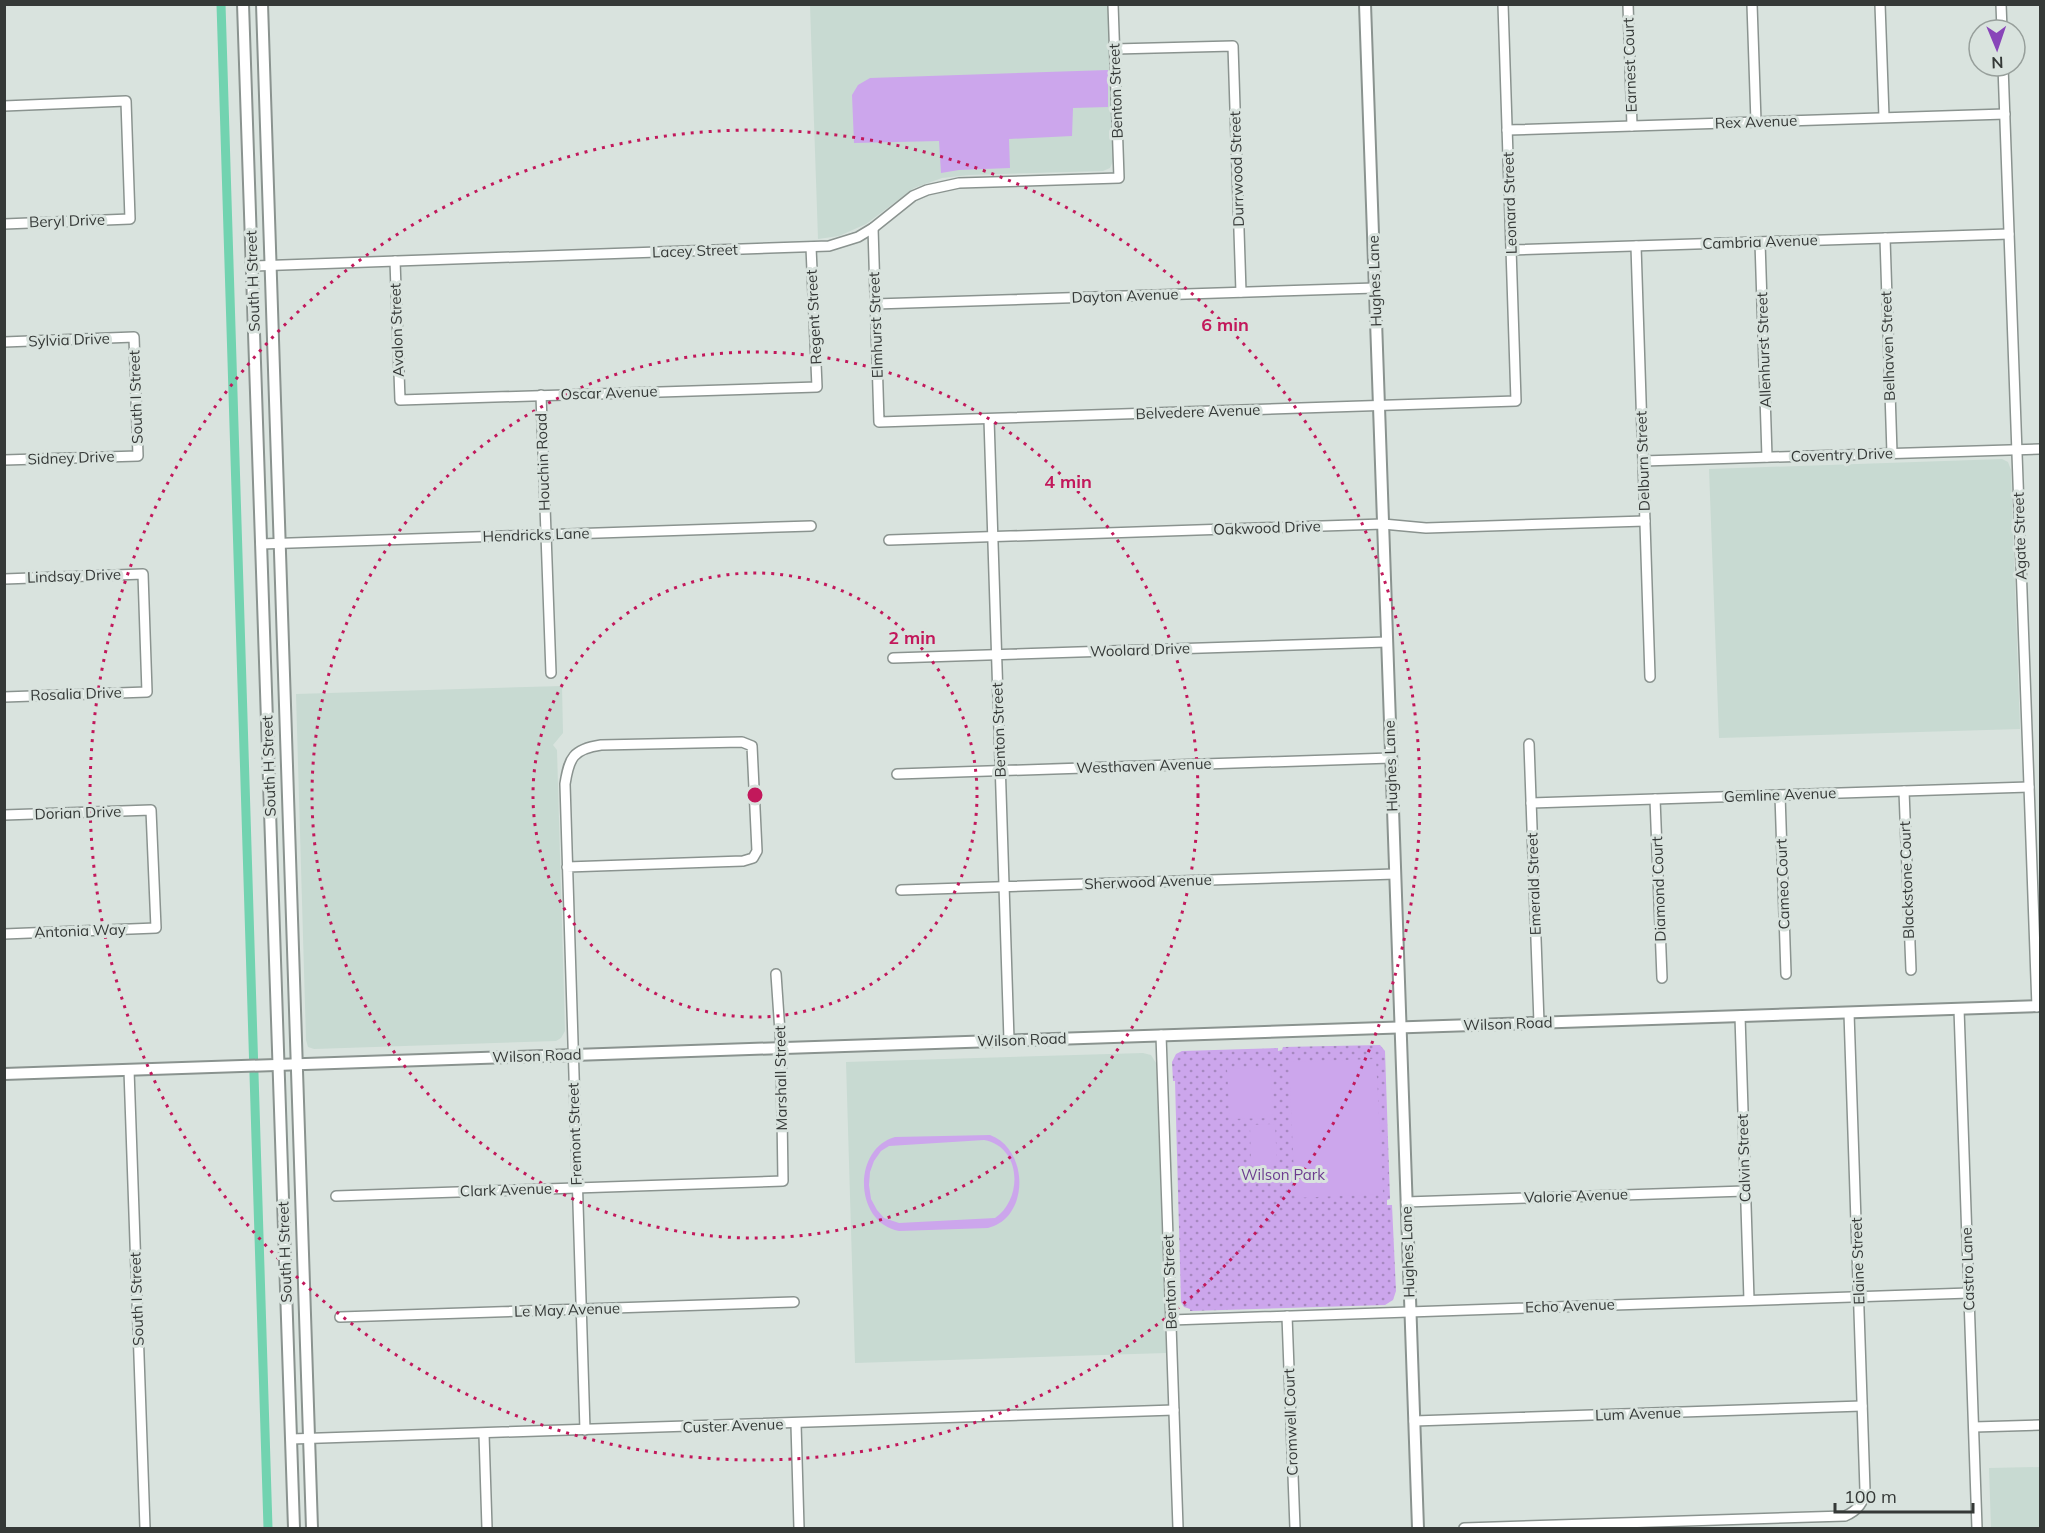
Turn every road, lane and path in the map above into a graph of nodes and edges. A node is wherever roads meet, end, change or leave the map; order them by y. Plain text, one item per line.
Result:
1 (243, 4) edge
2 (262, 4) edge
3 (1113, 4) edge
4 (1365, 4) edge
5 (1503, 4) edge
6 (1628, 4) edge
7 (1752, 4) edge
8 (1880, 4) edge
9 (1115, 49) junction
10 (2004, 78) edge
11 (4, 105) edge
12 (2005, 114) junction
13 (1884, 117) junction
14 (1756, 122) junction
15 (1632, 126) junction
16 (1507, 130) junction
17 (1119, 178) joint
18 (4, 224) edge
19 (873, 228) junction
20 (2009, 234) junction
21 (1885, 238) junction
22 (1760, 242) junction
23 (1636, 246) junction
24 (811, 247) junction
25 (1511, 250) junction
26 (395, 261) junction
27 (253, 266) junction
28 (271, 266) junction
29 (1375, 288) junction
30 (1241, 292) junction
31 (875, 304) junction
32 (134, 338) joint
33 (4, 342) edge
34 (817, 387) joint
35 (541, 395) junction
36 (400, 400) joint
37 (1516, 401) joint
38 (1379, 406) junction
39 (989, 419) junction
40 (879, 422) joint
41 (2040, 448) edge
42 (2017, 449) junction
43 (1892, 453) junction
44 (138, 456) joint
45 (1767, 458) junction
46 (4, 460) edge
47 (1643, 462) junction
48 (1645, 521) junction
49 (1383, 524) junction
50 (811, 526) dead end
51 (546, 535) junction
52 (993, 536) junction
53 (890, 540) dead end
54 (261, 544) junction
55 (280, 544) junction
56 (4, 579) edge
57 (1387, 642) junction
58 (997, 655) junction
59 (893, 658) dead end
60 (551, 673) dead end
61 (1650, 677) dead end
62 (147, 692) joint
63 (4, 697) edge
64 (1529, 744) dead end
65 (1391, 758) junction
66 (1001, 771) junction
67 (897, 774) dead end
68 (2029, 787) junction
69 (1904, 791) junction
70 (1780, 795) junction
71 (1655, 799) junction
72 (1531, 803) junction
73 (4, 815) edge
74 (567, 867) junction
75 (1395, 874) junction
76 (1004, 887) junction
77 (901, 890) dead end
78 (156, 928) joint
79 (4, 934) edge
80 (1911, 970) dead end
81 (776, 974) dead end
82 (1786, 974) dead end
83 (1662, 978) dead end
84 (2038, 1006) edge
85 (1959, 1009) junction
86 (1850, 1013) junction
87 (1740, 1016) junction
88 (1539, 1023) junction
89 (1400, 1028) junction
90 (1161, 1035) junction
91 (1009, 1040) junction
92 (781, 1047) junction
93 (572, 1055) junction
94 (298, 1064) junction
95 (279, 1065) junction
96 (129, 1070) junction
97 (4, 1074) edge
98 (783, 1181) joint
99 (577, 1188) junction
100 (1745, 1191) junction
101 (336, 1196) dead end
102 (1406, 1202) junction
103 (1969, 1293) junction
104 (1859, 1297) junction
105 (1749, 1300) junction
106 (794, 1302) dead end
107 (581, 1309) junction
108 (1410, 1311) junction
109 (1287, 1316) junction
110 (340, 1317) dead end
111 (1171, 1320) junction
112 (1862, 1406) junction
113 (1174, 1410) junction
114 (1414, 1421) junction
115 (796, 1424) junction
116 (2040, 1425) edge
117 (1974, 1427) junction
118 (585, 1430) junction
119 (484, 1434) junction
120 (291, 1439) junction
121 (309, 1440) junction
122 (145, 1528) edge
123 (294, 1528) edge
124 (312, 1528) edge
125 (487, 1528) edge
126 (799, 1528) edge
127 (1178, 1528) edge
128 (1295, 1528) edge
129 (1418, 1528) edge
130 (1464, 1528) edge
131 (1977, 1528) edge

1 - 27 street, South H Street
2 - 28 street, South H Street
3 - 9 street, Benton Street
4 - 29 street, Hughes Lane
5 - 16 street, Leonard Street
6 - 15 street, Earnest Court
7 - 14 street
8 - 13 street
9 - 17 street, Benton Street
9 - 30 street, Durrwood Street
10 - 12 street, Agate Street
11 - 18 street, Beryl Drive
12 - 13 street, Rex Avenue
12 - 20 street, Agate Street
13 - 14 street, Rex Avenue
14 - 15 street, Rex Avenue
15 - 16 street, Rex Avenue
16 - 25 street, Leonard Street
17 - 19 street, Lacey Street
19 - 24 street, Lacey Street
19 - 31 street, Elmhurst Street
20 - 21 street, Cambria Avenue
20 - 42 street, Agate Street
21 - 22 street, Cambria Avenue
21 - 43 street, Belhaven Street
22 - 23 street, Cambria Avenue
22 - 45 street, Allenhurst Street
23 - 25 street, Cambria Avenue
23 - 47 street, Delburn Street
24 - 26 street, Lacey Street
24 - 34 street, Regent Street
25 - 37 street, Leonard Street
26 - 28 street, Lacey Street
26 - 36 street, Avalon Street
27 - 28 street, Lacey Street
27 - 54 street, South H Street
28 - 55 street, South H Street
29 - 30 street, Dayton Avenue
29 - 38 street, Hughes Lane
30 - 31 street, Dayton Avenue
31 - 40 street, Elmhurst Street
32 - 33 street, Sylvia Drive
32 - 44 street, South I Street
34 - 35 street, Oscar Avenue
35 - 36 street, Oscar Avenue
35 - 51 street, Houchin Road
37 - 38 street, Belvedere Avenue
38 - 39 street, Belvedere Avenue
38 - 49 street, Hughes Lane
39 - 40 street, Belvedere Avenue
39 - 52 street, Benton Street
41 - 42 street, Coventry Drive
42 - 43 street, Coventry Drive
42 - 68 street, Agate Street
43 - 45 street, Coventry Drive
44 - 46 street, Sidney Drive
45 - 47 street, Coventry Drive
47 - 48 street, Delburn Street
48 - 49 street, Oakwood Drive
48 - 61 street, Delburn Street
49 - 52 street, Oakwood Drive
49 - 57 street, Hughes Lane
50 - 51 street, Hendricks Lane
51 - 55 street, Hendricks Lane
51 - 60 street, Houchin Road
52 - 53 street, Oakwood Drive
52 - 58 street, Benton Street
54 - 55 street, Hendricks Lane
54 - 95 street, South H Street
55 - 94 street, South H Street
56 - 62 street, Lindsay Drive
57 - 58 street, Woolard Drive
57 - 65 street, Hughes Lane
58 - 59 street, Woolard Drive
58 - 66 street, Benton Street
62 - 63 street, Rosalia Drive
64 - 72 street, Emerald Street
65 - 66 street, Westhaven Avenue
65 - 75 street, Hughes Lane
66 - 67 street, Westhaven Avenue
66 - 76 street, Benton Street
68 - 69 street, Gemline Avenue
68 - 84 street, Agate Street
69 - 70 street, Gemline Avenue
69 - 80 street, Blackstone Court
70 - 71 street, Gemline Avenue
70 - 82 street, Cameo Court
71 - 72 street, Gemline Avenue
71 - 83 street, Diamond Court
72 - 88 street, Emerald Street
73 - 78 street, Dorian Drive
74 - 74 street, Fremont Street
74 - 93 street, Fremont Street
75 - 76 street, Sherwood Avenue
75 - 89 street, Hughes Lane
76 - 77 street, Sherwood Avenue
76 - 91 street, Benton Street
78 - 79 street, Antonia Way
81 - 92 street, Marshall Street
84 - 85 street, Wilson Road
85 - 86 street, Wilson Road
85 - 103 street, Castro Lane
86 - 87 street, Wilson Road
86 - 104 street, Elaine Street
87 - 88 street, Wilson Road
87 - 100 street, Calvin Street
88 - 89 street, Wilson Road
89 - 90 street, Wilson Road
89 - 102 street, Hughes Lane
90 - 91 street, Wilson Road
90 - 111 street, Benton Street
91 - 92 street, Wilson Road
92 - 93 street, Wilson Road
92 - 98 street, Marshall Street
93 - 94 street, Wilson Road
93 - 99 street, Fremont Street
94 - 95 street, Wilson Road
94 - 121 street, South H Street
95 - 96 street, Wilson Road
95 - 120 street, South H Street
96 - 97 street, Wilson Road
96 - 122 street, South I Street
98 - 99 street, Clark Avenue
99 - 101 street, Clark Avenue
99 - 107 street, Fremont Street
100 - 102 street, Valorie Avenue
100 - 105 street, Calvin Street
102 - 108 street, Hughes Lane
103 - 104 street, Echo Avenue
103 - 117 street, Castro Lane
104 - 105 street, Echo Avenue
104 - 112 street, Elaine Street
105 - 108 street, Echo Avenue
106 - 107 street, Le May Avenue
107 - 110 street, Le May Avenue
107 - 118 street, Fremont Street
108 - 109 street, Echo Avenue
108 - 114 street, Hughes Lane
109 - 111 street, Echo Avenue
109 - 128 street, Cromwell Court
111 - 113 street, Benton Street
112 - 114 street, Lum Avenue
112 - 130 street, Elaine Street
113 - 115 street, Custer Avenue
113 - 127 street, Benton Street
114 - 129 street, Hughes Lane
115 - 118 street, Custer Avenue
115 - 126 street
116 - 117 street
117 - 131 street, Castro Lane
118 - 119 street, Custer Avenue
119 - 121 street, Custer Avenue
119 - 125 street
120 - 121 street, Custer Avenue
120 - 123 street, South H Street
121 - 124 street, South H Street

